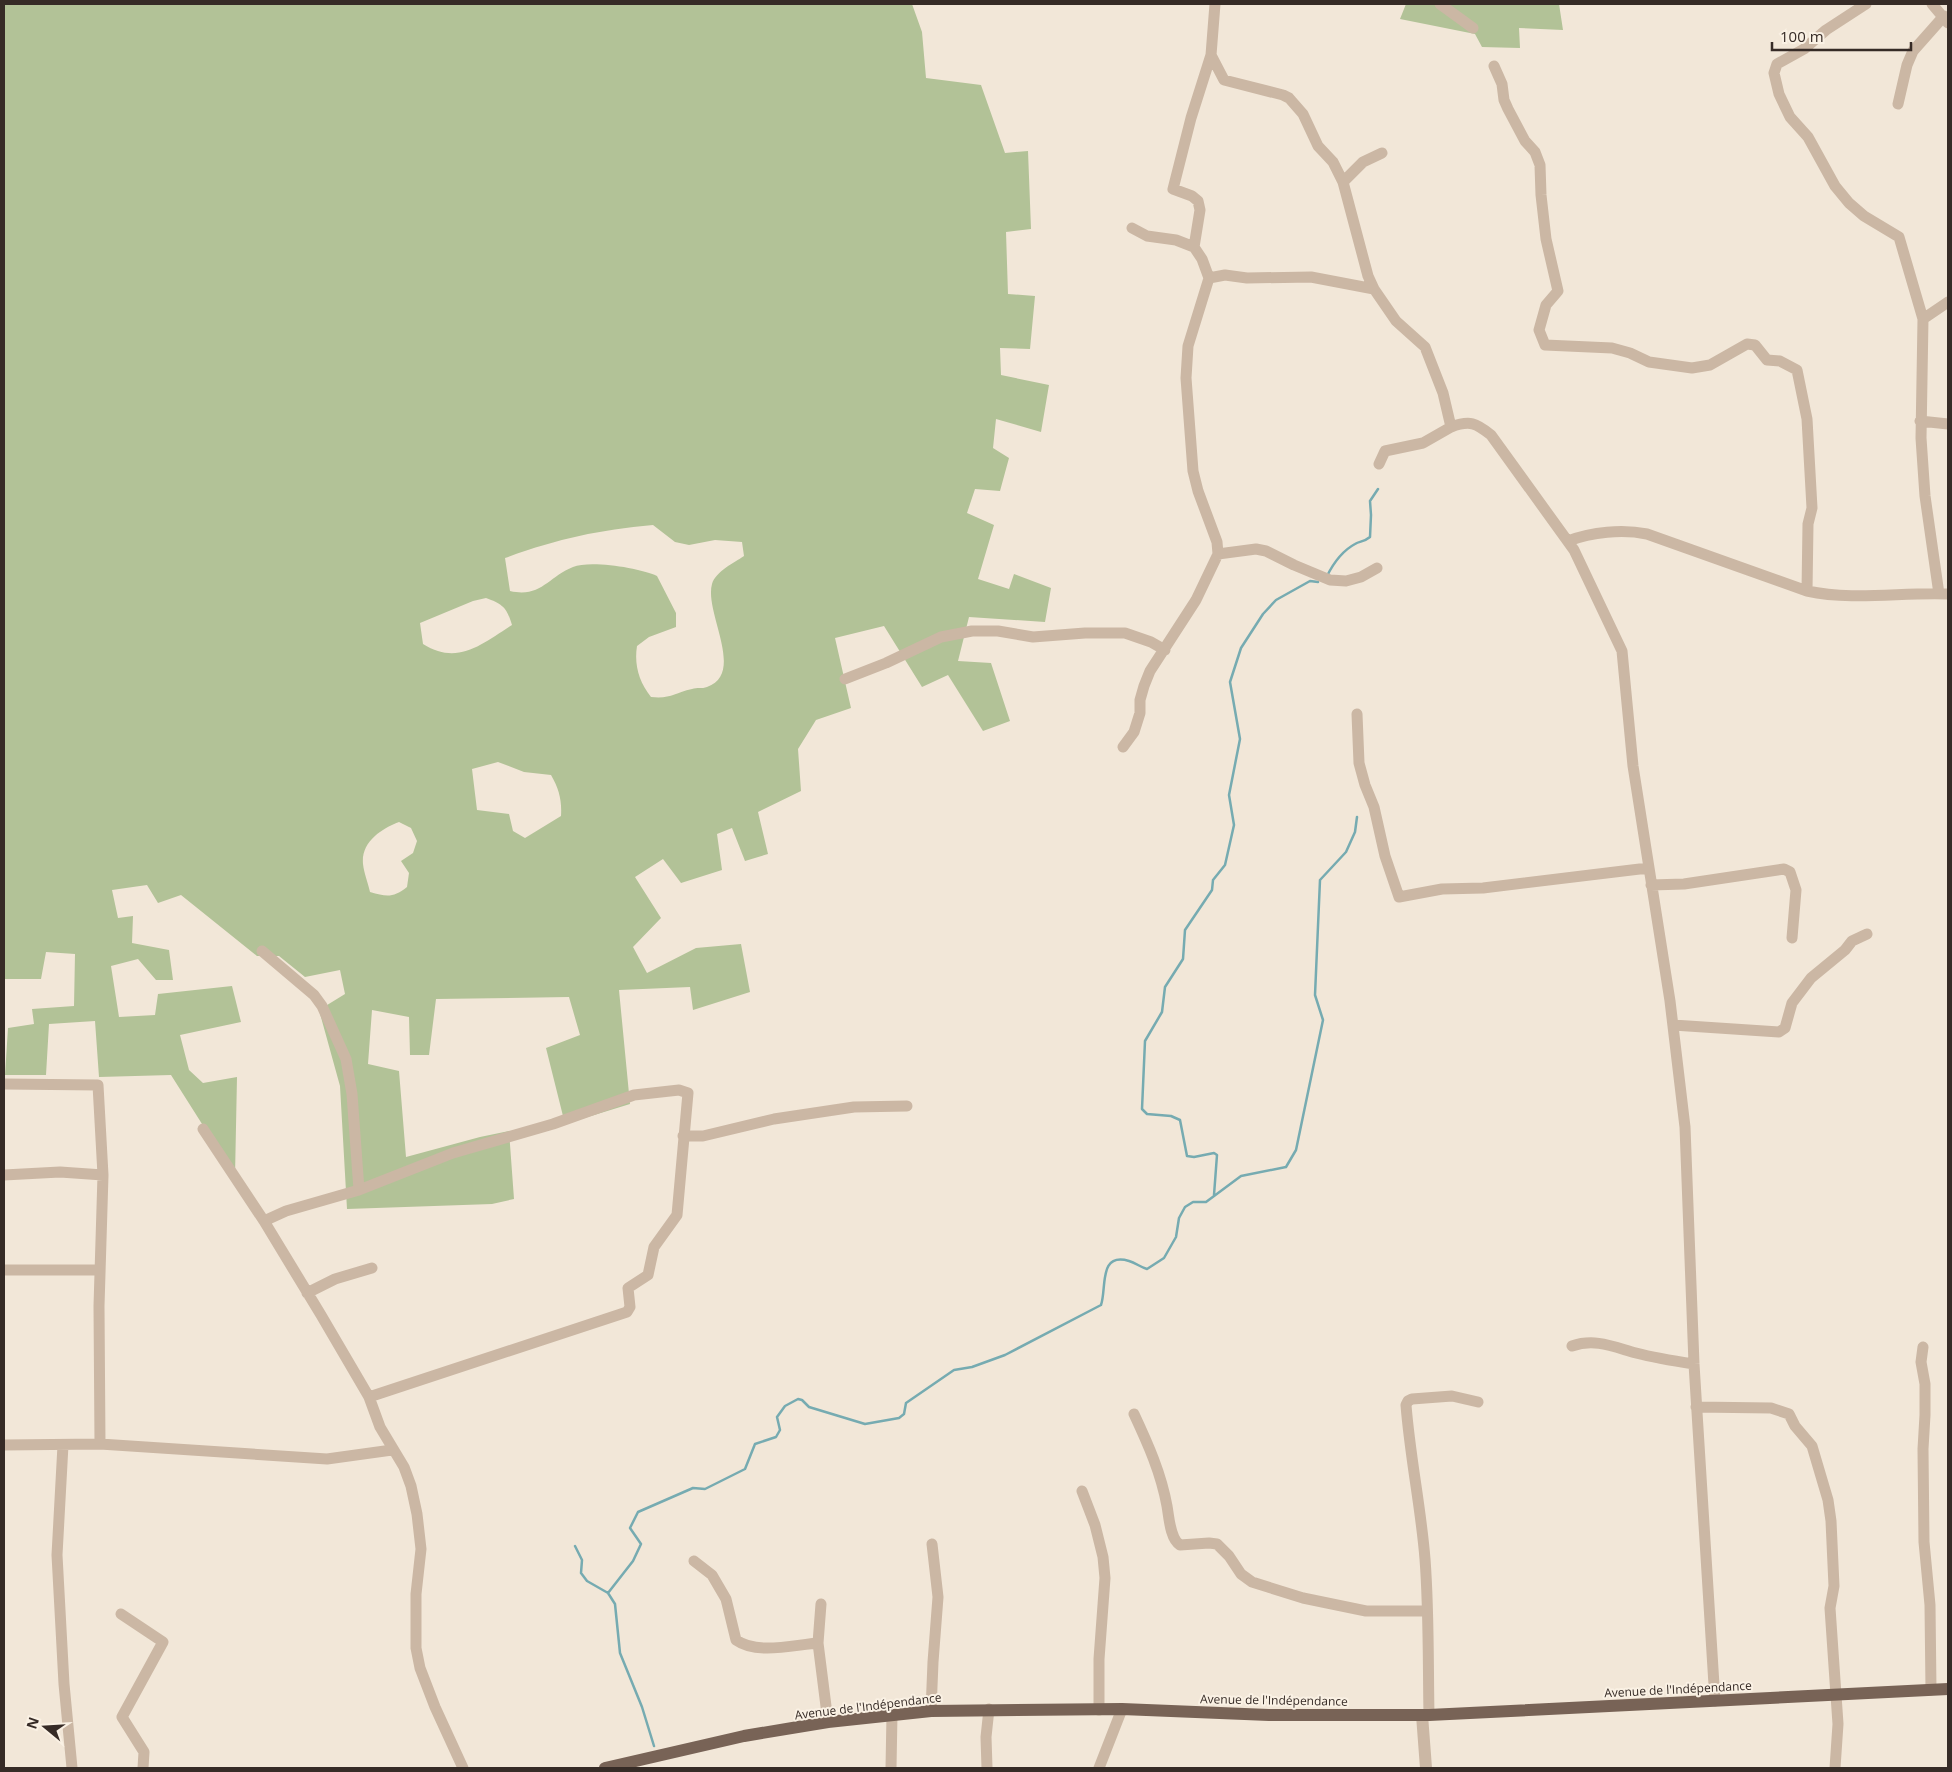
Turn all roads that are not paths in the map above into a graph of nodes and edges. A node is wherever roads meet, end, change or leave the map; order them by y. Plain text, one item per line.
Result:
1 (1215, 4) edge
2 (1440, 4) edge
3 (1866, 4) edge
4 (1932, 4) edge
5 (1946, 20) edge
6 (1472, 28) dead end
7 (1210, 55) junction
8 (1494, 66) dead end
9 (1898, 104) dead end
10 (1382, 153) dead end
11 (1344, 182) junction
12 (1132, 228) dead end
13 (1194, 247) junction
14 (1209, 278) junction
15 (1374, 289) junction
16 (1948, 302) edge
17 (1923, 319) junction
18 (1920, 421) junction
19 (1948, 424) edge
20 (1451, 427) junction
21 (1379, 464) dead end
22 (1568, 541) junction
23 (1218, 554) junction
24 (1377, 568) dead end
25 (1807, 591) junction
26 (1943, 594) edge
27 (1165, 650) junction
28 (845, 679) dead end
29 (1357, 714) dead end
30 (1123, 747) dead end
31 (1648, 868) junction
32 (1651, 885) junction
33 (1867, 934) dead end
34 (1792, 938) dead end
35 (262, 951) dead end
36 (1673, 1026) junction
37 (4, 1084) edge
38 (907, 1106) dead end
39 (203, 1129) dead end
40 (683, 1136) junction
41 (4, 1175) edge
42 (103, 1175) junction
43 (359, 1190) junction
44 (264, 1221) junction
45 (372, 1268) dead end
46 (4, 1270) edge
47 (100, 1270) junction
48 (307, 1293) junction
49 (1572, 1346) dead end
50 (1923, 1347) dead end
51 (1694, 1364) junction
52 (369, 1397) junction
53 (1478, 1402) dead end
54 (1696, 1407) junction
55 (1134, 1414) dead end
56 (100, 1444) junction
57 (4, 1445) edge
58 (63, 1445) junction
59 (392, 1450) junction
60 (1082, 1491) dead end
61 (932, 1544) dead end
62 (694, 1561) dead end
63 (821, 1604) dead end
64 (1426, 1611) junction
65 (121, 1614) dead end
66 (818, 1643) junction
67 (1948, 1689) edge
68 (1931, 1690) junction
69 (1837, 1694) junction
70 (1715, 1700) junction
71 (989, 1709) junction
72 (1099, 1710) junction
73 (1122, 1710) junction
74 (931, 1711) junction
75 (892, 1714) junction
76 (1425, 1715) junction
77 (828, 1722) junction
78 (72, 1768) edge
79 (143, 1768) edge
80 (463, 1768) edge
81 (605, 1768) edge
82 (891, 1768) edge
83 (987, 1768) edge
84 (1100, 1768) edge
85 (1426, 1768) edge
86 (1835, 1768) edge

1 - 7 street
2 - 6 street
3 - 17 street
4 - 5 street
5 - 9 street
7 - 11 street
7 - 13 street
8 - 25 street
10 - 11 street
11 - 15 street
12 - 13 street
13 - 14 street
14 - 15 street
14 - 23 street
15 - 20 street
16 - 17 street
17 - 18 street
18 - 19 street
18 - 26 street
20 - 21 street
20 - 22 street
22 - 25 street
22 - 31 street
23 - 24 street
23 - 27 street
25 - 26 street
27 - 28 street
27 - 30 street
29 - 31 street
31 - 32 street
32 - 34 street
32 - 36 street
33 - 36 street
35 - 43 street
36 - 51 street
37 - 42 street
38 - 40 street
39 - 44 street
40 - 43 street
40 - 52 street
41 - 42 street
42 - 47 street
43 - 44 street
44 - 48 street
45 - 48 street
46 - 47 street
47 - 56 street
48 - 52 street
49 - 51 street
50 - 68 street
51 - 54 street
52 - 59 street
53 - 64 street
54 - 69 street
54 - 70 street
55 - 64 street
56 - 58 street
56 - 59 street
57 - 58 street
58 - 78 street
59 - 80 street
60 - 72 street
61 - 74 street
62 - 66 street
63 - 66 street
64 - 76 street
65 - 79 street
66 - 77 street
67 - 68 main road, Avenue de l'Indépendance
68 - 69 main road, Avenue de l'Indépendance
69 - 70 main road, Avenue de l'Indépendance
69 - 86 street
70 - 76 main road, Avenue de l'Indépendance
71 - 72 main road, Avenue de l'Indépendance
71 - 74 main road, Avenue de l'Indépendance
71 - 83 street
72 - 73 main road, Avenue de l'Indépendance
73 - 76 main road, Avenue de l'Indépendance
73 - 84 street
74 - 75 main road, Avenue de l'Indépendance
75 - 77 main road, Avenue de l'Indépendance
75 - 82 street
76 - 85 street
77 - 81 main road, Avenue de l'Indépendance

